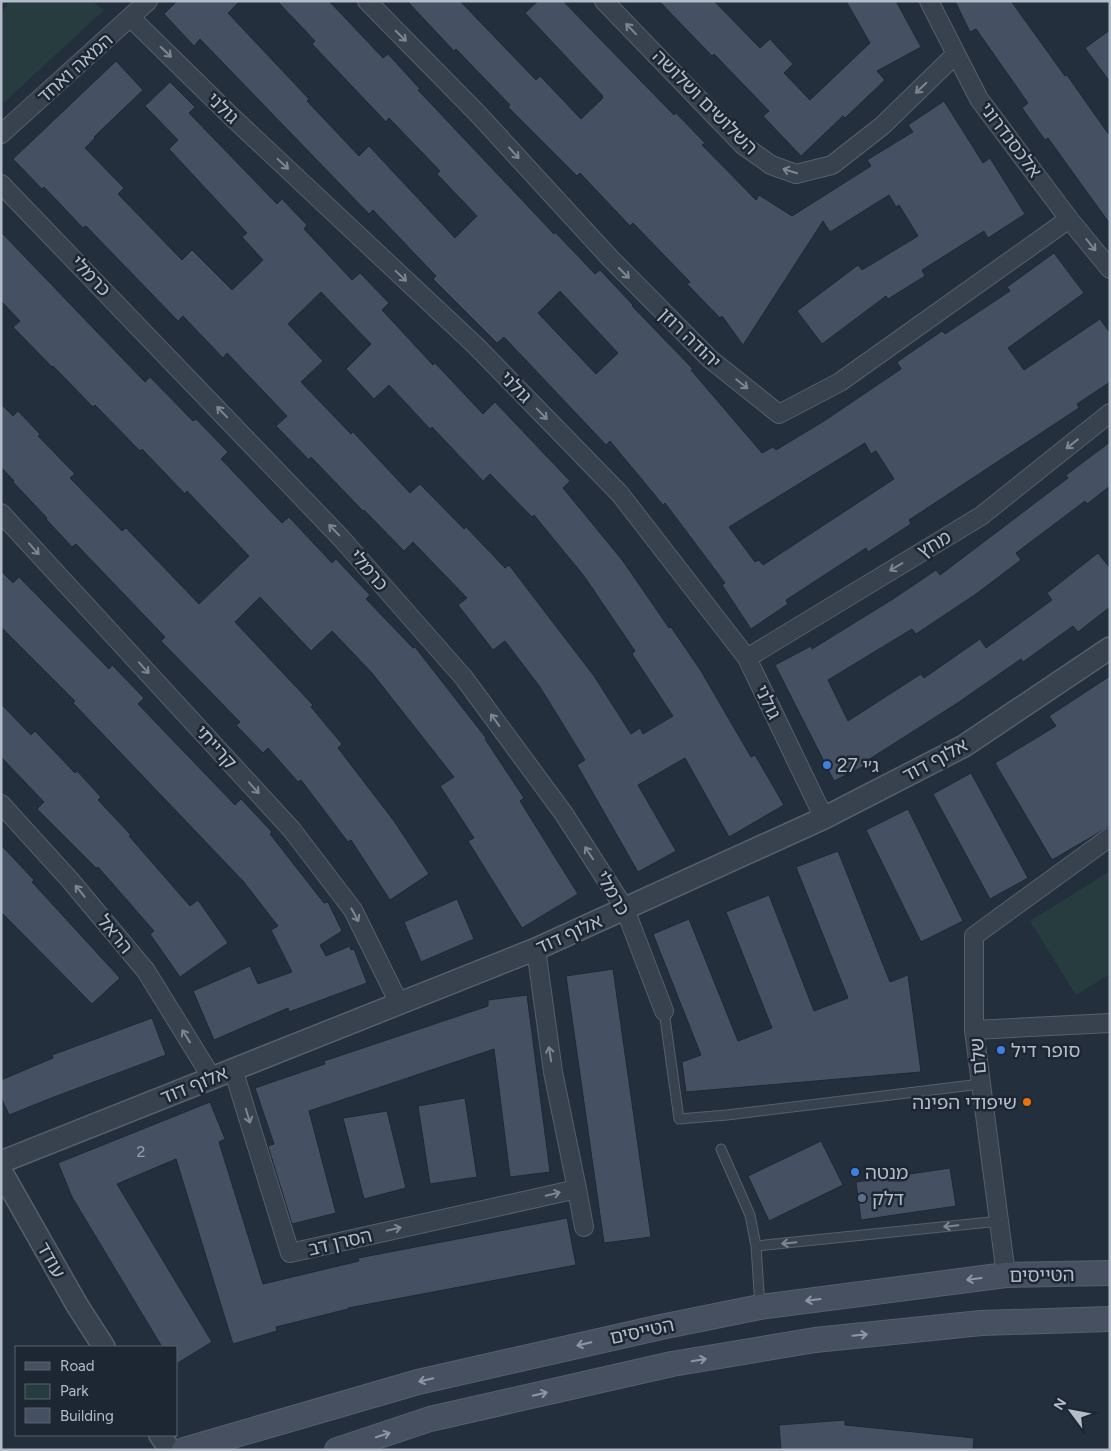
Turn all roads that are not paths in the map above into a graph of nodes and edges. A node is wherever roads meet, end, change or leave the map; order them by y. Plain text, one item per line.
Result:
1 (148, 1) edge
2 (367, 1) edge
3 (604, 1) edge
4 (929, 1) edge
5 (131, 18) junction
6 (956, 54) junction
7 (1, 134) edge
8 (1, 184) edge
9 (1069, 219) junction
10 (1110, 269) edge
11 (1110, 413) edge
12 (1, 513) edge
13 (1110, 648) edge
14 (747, 658) junction
15 (1, 804) edge
16 (824, 818) junction
17 (1110, 837) edge
18 (625, 909) junction
19 (536, 949) junction
20 (399, 1003) junction
21 (664, 1011) joint
22 (1110, 1023) edge
23 (974, 1030) junction
24 (233, 1069) junction
25 (212, 1078) junction
26 (981, 1084) junction
27 (721, 1149) dead end
28 (1, 1162) edge
29 (1, 1171) edge
30 (577, 1189) junction
31 (1000, 1221) junction
32 (584, 1227) dead end
33 (756, 1246) junction
34 (1110, 1273) edge
35 (1006, 1275) junction
36 (760, 1307) junction
37 (1110, 1320) edge
38 (103, 1346) edge
39 (161, 1436) edge
40 (170, 1450) edge
41 (184, 1450) edge
42 (337, 1450) edge

1 - 5 street, המאה ואחד
2 -> 9 street, יהודה רוזן
6 -> 3 street, השלושים ושלושה
4 - 6 street, אלכסנדרוני
5 - 7 street, המאה ואחד
5 -> 14 street, גולני
6 - 9 street, אלכסנדרוני
18 -> 8 street, כרמלי
9 -> 10 street, אלכסנדרוני
11 -> 14 street, מחץ
12 -> 20 street, קרייתי
13 - 16 street, אלוף דוד
14 - 16 street, גולני
25 -> 15 street, הראל
16 - 18 street, אלוף דוד
17 - 23 street
18 - 19 street, אלוף דוד
18 - 21 street, כרמלי
19 - 20 street, אלוף דוד
30 -> 19 street
20 - 24 street, אלוף דוד
21 - 26 lane
22 - 23 street, שלם
23 - 26 street, שלם
24 - 25 street, אלוף דוד
24 -> 30 street, הסרן דב
25 - 28 street, אלוף דוד
26 - 31 street, שלם
27 - 33 lane
29 - 38 street, עודד
30 - 32 street
31 -> 33 lane
31 - 35 street, שלם
33 - 36 lane
34 - 35 main road, הטייסים
35 -> 36 main road, הטייסים
36 -> 41 main road, הטייסים
42 -> 37 main road, הטייסים
39 - 40 street

